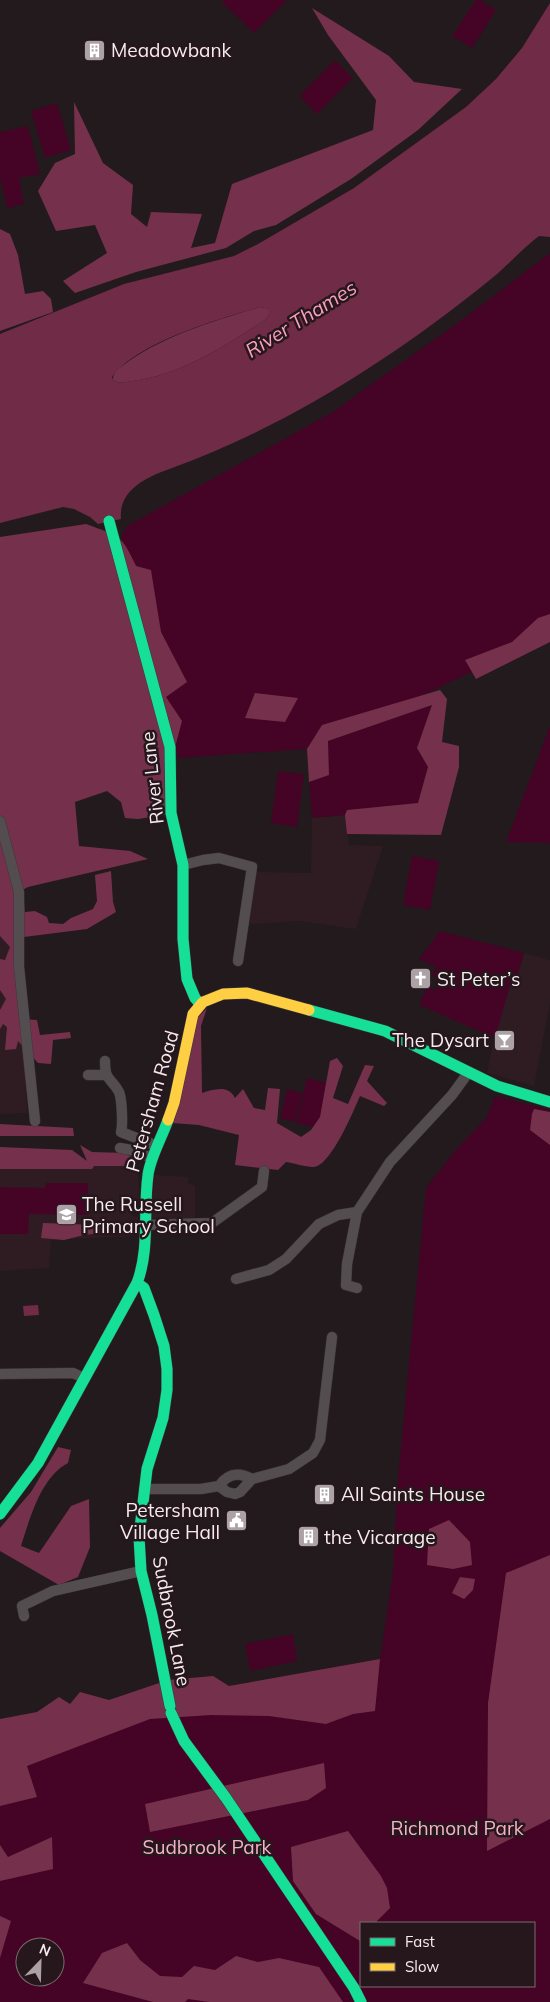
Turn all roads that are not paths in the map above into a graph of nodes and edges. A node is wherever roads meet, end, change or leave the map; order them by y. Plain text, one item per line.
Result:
1 (109, 521) dead end
2 (0, 820) edge
3 (183, 865) junction
4 (238, 961) dead end
5 (200, 1004) junction
6 (105, 1061) dead end
7 (468, 1073) junction
8 (88, 1075) dead end
9 (105, 1075) junction
10 (550, 1102) edge
11 (35, 1121) dead end
12 (157, 1146) junction
13 (120, 1148) dead end
14 (152, 1158) junction
15 (264, 1171) dead end
16 (357, 1212) junction
17 (146, 1225) junction
18 (236, 1279) dead end
19 (137, 1284) junction
20 (357, 1288) dead end
21 (332, 1337) dead end
22 (0, 1374) edge
23 (84, 1378) junction
24 (252, 1479) junction
25 (219, 1486) junction
26 (144, 1489) junction
27 (0, 1514) edge
28 (141, 1571) junction
29 (24, 1616) dead end
30 (361, 2002) edge

1 - 3 street, River Lane
2 - 11 street
3 - 4 street
3 - 5 street, River Lane
5 - 7 street
5 - 12 street, Petersham Road
6 - 9 street
7 - 10 street
7 - 16 street
8 - 9 street
9 - 12 street
12 - 14 street, Petersham Road
13 - 14 street
14 - 17 street, Petersham Road
15 - 17 street
16 - 18 street
16 - 20 street
17 - 19 street, Petersham Road
19 - 23 street, Petersham Road
19 - 26 street, Sudbrook Lane
21 - 24 street
22 - 23 street
23 - 27 street, Petersham Road
24 - 25 street
24 - 25 street
25 - 26 street
26 - 28 street, Sudbrook Lane
28 - 29 street
28 - 30 street, Sudbrook Lane

